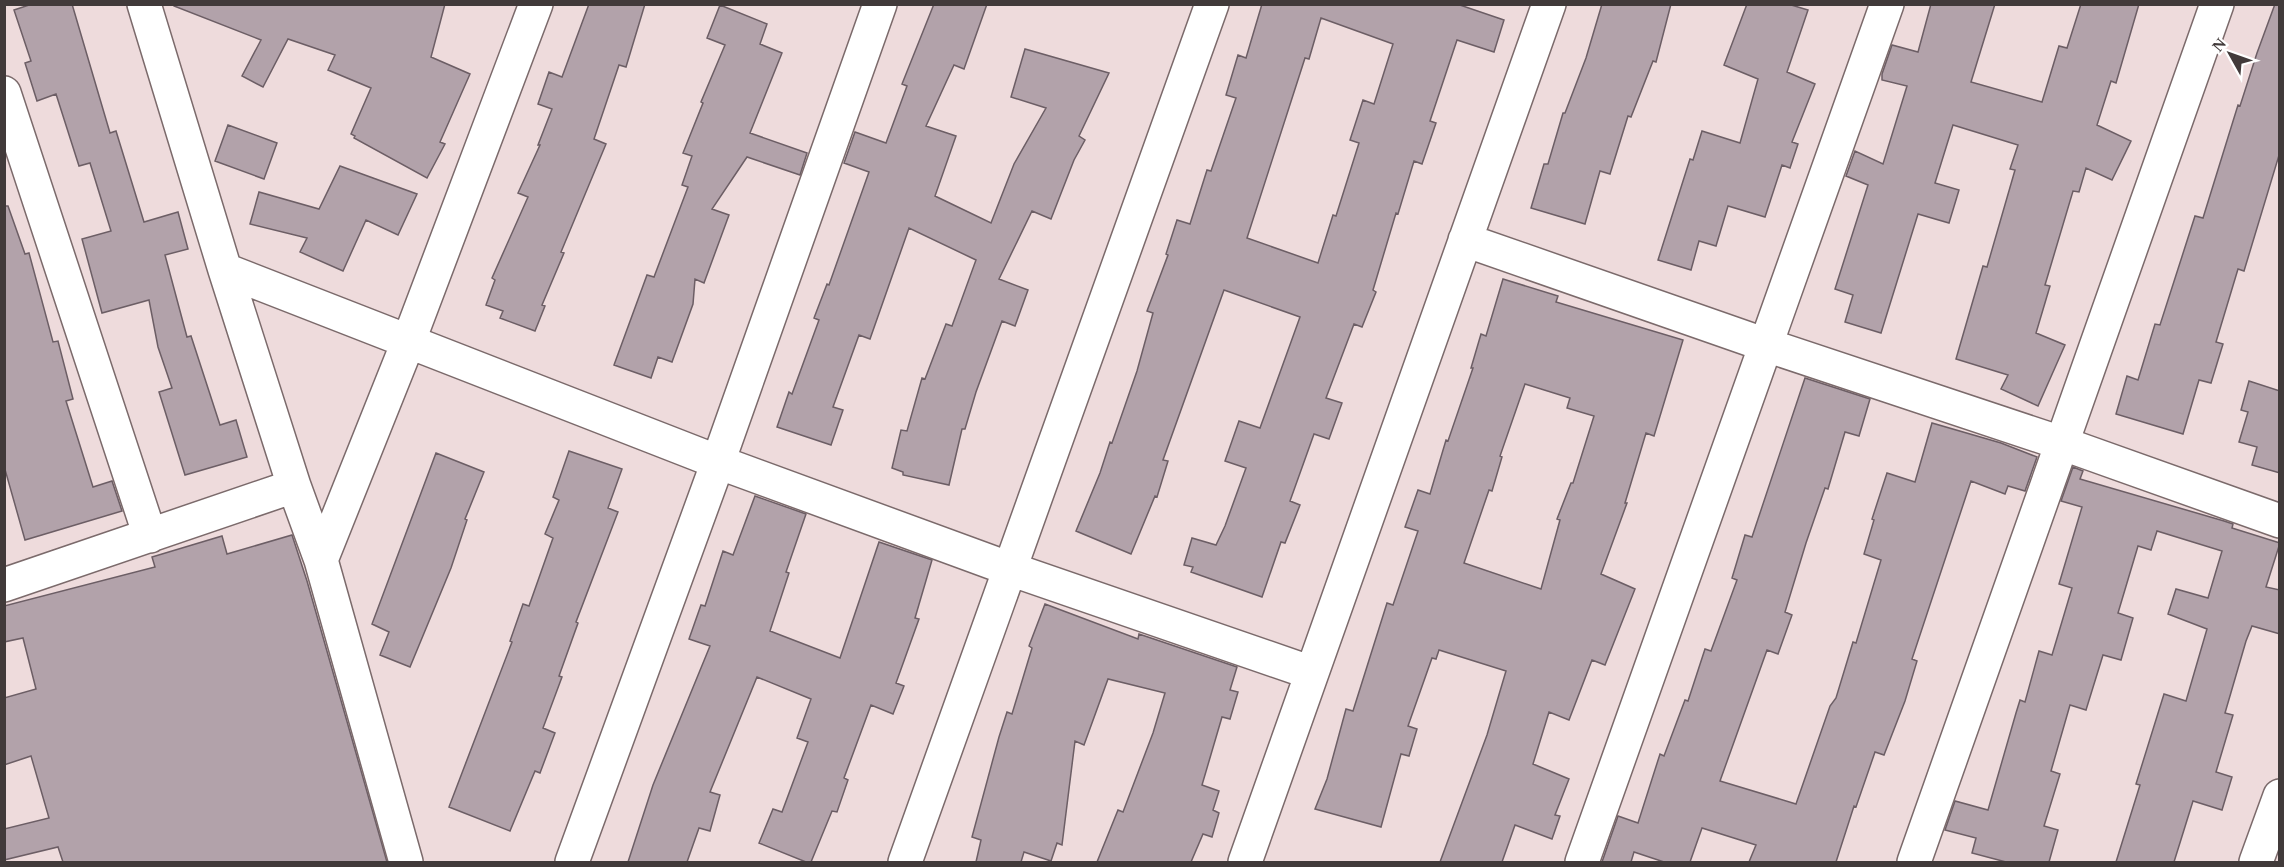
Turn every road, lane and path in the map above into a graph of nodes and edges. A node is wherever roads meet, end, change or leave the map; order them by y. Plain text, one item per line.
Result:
1 (144, 4) edge
2 (536, 4) edge
3 (880, 4) edge
4 (1212, 4) edge
5 (1549, 4) edge
6 (1887, 4) edge
7 (2217, 4) edge
8 (4, 93) edge
9 (1465, 240) junction
10 (225, 270) junction
11 (409, 340) junction
12 (1766, 345) junction
13 (2061, 443) junction
14 (718, 462) junction
15 (294, 486) junction
16 (2280, 521) edge
17 (150, 536) junction
18 (321, 560) junction
19 (1010, 569) junction
20 (4, 585) edge
21 (1312, 673) junction
22 (2280, 796) edge
23 (406, 862) edge
24 (572, 862) edge
25 (905, 862) edge
26 (1245, 862) edge
27 (1582, 862) edge
28 (1914, 862) edge
29 (2256, 862) edge

1 - 10 street
2 - 11 street
3 - 14 street
4 - 19 street
5 - 9 street
6 - 12 street
7 - 13 street
8 - 17 street
9 - 12 street
9 - 21 street
10 - 11 street
10 - 15 street
11 - 14 street
11 - 18 street
12 - 13 street
12 - 27 street
13 - 16 street
13 - 28 street
14 - 19 street
14 - 24 street
15 - 17 street
15 - 18 street
17 - 20 street
18 - 23 street
19 - 21 street
19 - 25 street
21 - 26 street
22 - 29 street

